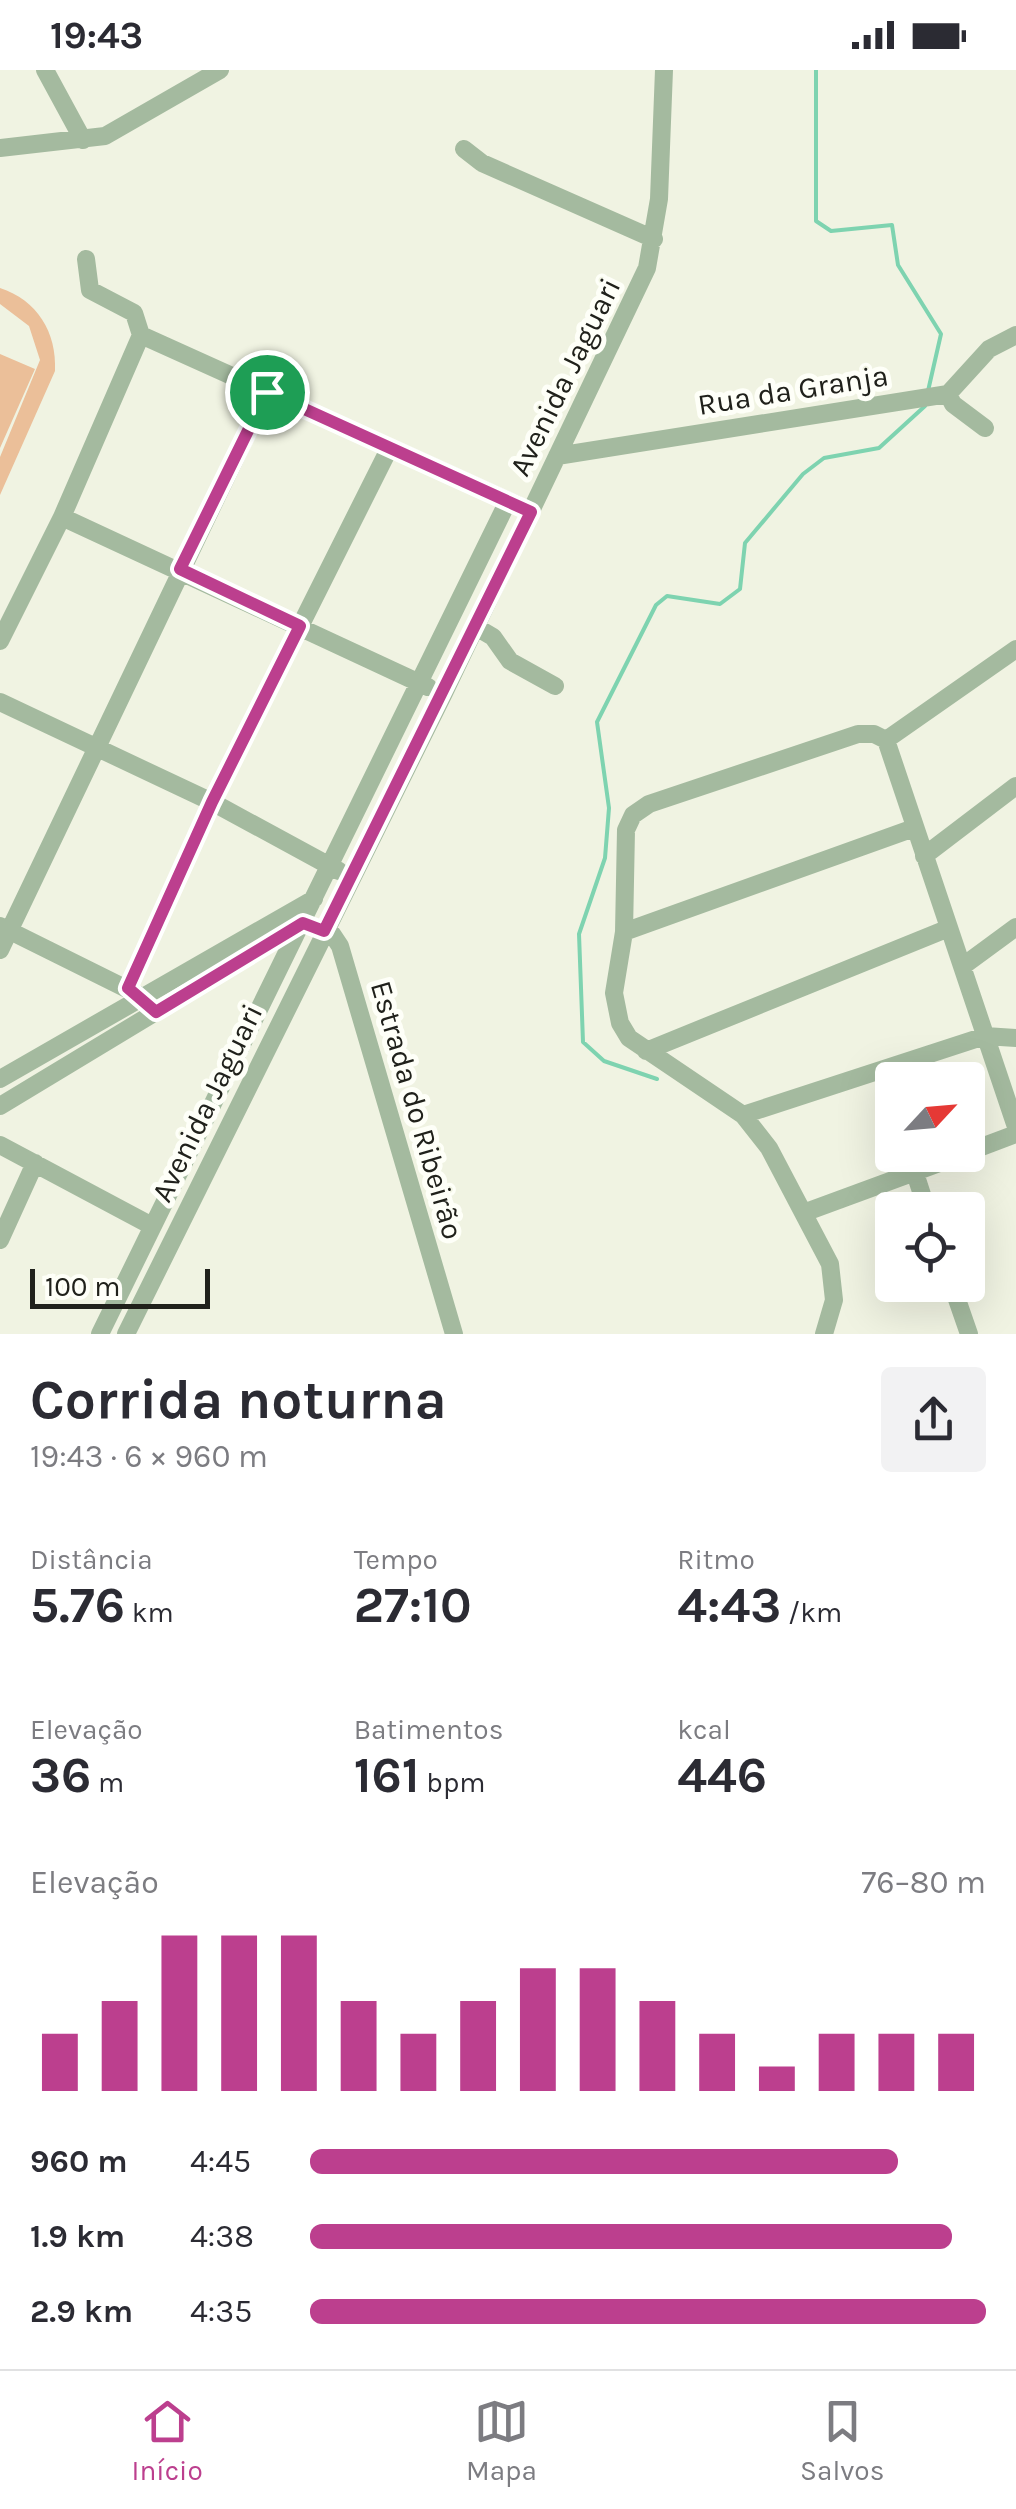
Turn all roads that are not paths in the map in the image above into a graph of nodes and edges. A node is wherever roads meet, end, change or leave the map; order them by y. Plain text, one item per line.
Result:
1 (45, 70) edge
2 (182, 70) edge
3 (220, 70) edge
4 (664, 70) edge
5 (191, 88) junction
6 (84, 140) junction
7 (0, 148) edge
8 (464, 149) dead end
9 (654, 239) junction
10 (86, 259) dead end
11 (141, 335) junction
12 (1016, 336) edge
13 (267, 392) junction
14 (945, 394) junction
15 (985, 428) dead end
16 (389, 449) junction
17 (558, 456) junction
18 (508, 501) junction
19 (531, 512) junction
20 (62, 517) junction
21 (180, 569) junction
22 (300, 626) junction
23 (476, 627) junction
24 (0, 641) edge
25 (1016, 649) edge
26 (420, 684) junction
27 (555, 686) dead end
28 (444, 693) junction
29 (0, 702) edge
30 (887, 742) junction
31 (98, 750) junction
32 (1016, 786) edge
33 (212, 802) junction
34 (914, 828) junction
35 (924, 856) junction
36 (331, 866) junction
37 (349, 878) junction
38 (314, 899) junction
39 (303, 923) junction
40 (1016, 927) edge
41 (5, 928) edge
42 (949, 928) junction
43 (324, 931) junction
44 (624, 932) junction
45 (0, 950) edge
46 (964, 966) junction
47 (133, 992) junction
48 (156, 1012) junction
49 (985, 1036) junction
50 (1016, 1038) edge
51 (646, 1051) junction
52 (0, 1078) edge
53 (0, 1106) edge
54 (743, 1115) junction
55 (1016, 1130) edge
56 (0, 1144) edge
57 (985, 1144) edge
58 (36, 1163) junction
59 (915, 1173) joint
60 (922, 1192) edge
61 (806, 1212) junction
62 (152, 1226) junction
63 (0, 1240) edge
64 (958, 1302) edge
65 (100, 1334) edge
66 (126, 1334) edge
67 (454, 1334) edge
68 (824, 1334) edge
69 (968, 1334) edge

1 - 6 street
2 - 5 street
3 - 5 street
4 - 9 street, Avenida Jaguari
5 - 6 street
6 - 7 street
8 - 9 street
9 - 17 street, Avenida Jaguari
10 - 11 street
11 - 13 street
11 - 20 street
12 - 14 street
13 - 16 street
13 - 21 street
14 - 15 street
14 - 17 street, Rua da Granja
16 - 18 street
16 - 22 street
17 - 19 street, Avenida Jaguari
18 - 19 street
18 - 26 street, Avenida Jaguari
19 - 23 street, Avenida Jaguari
20 - 21 street
20 - 24 street
21 - 22 street
21 - 31 street
22 - 26 street
22 - 33 street
23 - 27 street
23 - 28 street, Avenida Jaguari
25 - 30 street
26 - 28 street
26 - 36 street, Avenida Jaguari
28 - 37 street, Avenida Jaguari
29 - 31 street
30 - 34 street
30 - 44 street
31 - 33 street
31 - 41 street
32 - 35 street
33 - 36 street
33 - 47 street
34 - 35 street
34 - 44 street
35 - 42 street
36 - 37 street
36 - 38 street, Avenida Jaguari
37 - 43 street, Avenida Jaguari
38 - 39 street, Avenida Jaguari
38 - 47 street
39 - 43 street
39 - 48 street
39 - 62 street, Avenida Jaguari
40 - 46 street
41 - 45 street
41 - 47 street
42 - 46 street
42 - 51 street
43 - 66 street, Avenida Jaguari
43 - 67 street, Estrada do Ribeirão
44 - 51 street
46 - 49 street
47 - 48 street
47 - 52 street
48 - 53 street
49 - 50 street
49 - 54 street
49 - 55 street
51 - 54 street
54 - 61 street
55 - 57 street
56 - 58 street
58 - 62 street
58 - 63 street
59 - 60 street
59 - 61 street
61 - 68 street
62 - 65 street, Avenida Jaguari
64 - 69 street

